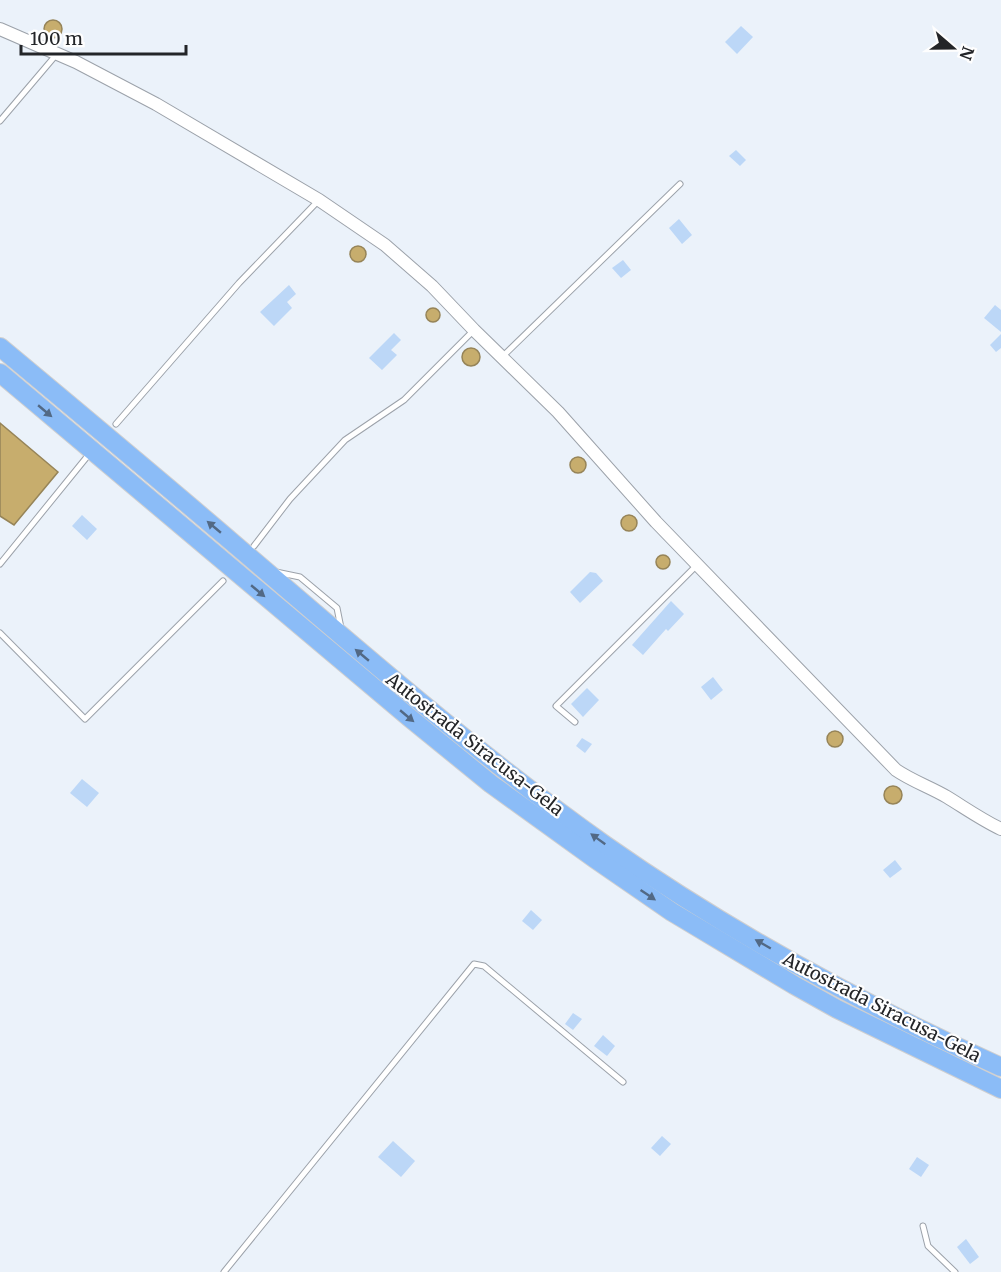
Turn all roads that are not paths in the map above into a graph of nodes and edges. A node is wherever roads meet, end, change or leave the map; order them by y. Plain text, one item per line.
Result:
1 (0, 28) edge
2 (57, 54) junction
3 (0, 121) edge
4 (680, 184) dead end
5 (320, 200) junction
6 (474, 330) junction
7 (0, 347) edge
8 (502, 357) junction
9 (0, 373) edge
10 (116, 424) dead end
11 (86, 458) dead end
12 (254, 546) dead end
13 (0, 564) edge
14 (698, 565) junction
15 (223, 581) dead end
16 (0, 633) edge
17 (575, 722) dead end
18 (1001, 829) edge
19 (1001, 1067) edge
20 (623, 1082) dead end
21 (1001, 1089) edge
22 (923, 1226) dead end
23 (224, 1272) edge
24 (955, 1272) edge

1 - 2 street
2 - 3 lane
2 - 5 street
4 - 8 lane
5 - 6 street
5 - 10 lane
6 - 8 street
6 - 12 lane
19 -> 7 highway, Autostrada Siracusa-Gela
8 - 14 street
9 -> 21 highway, Autostrada Siracusa-Gela
11 - 13 lane
14 - 17 lane
14 - 18 street
15 - 16 lane
20 - 23 lane
22 - 24 lane

